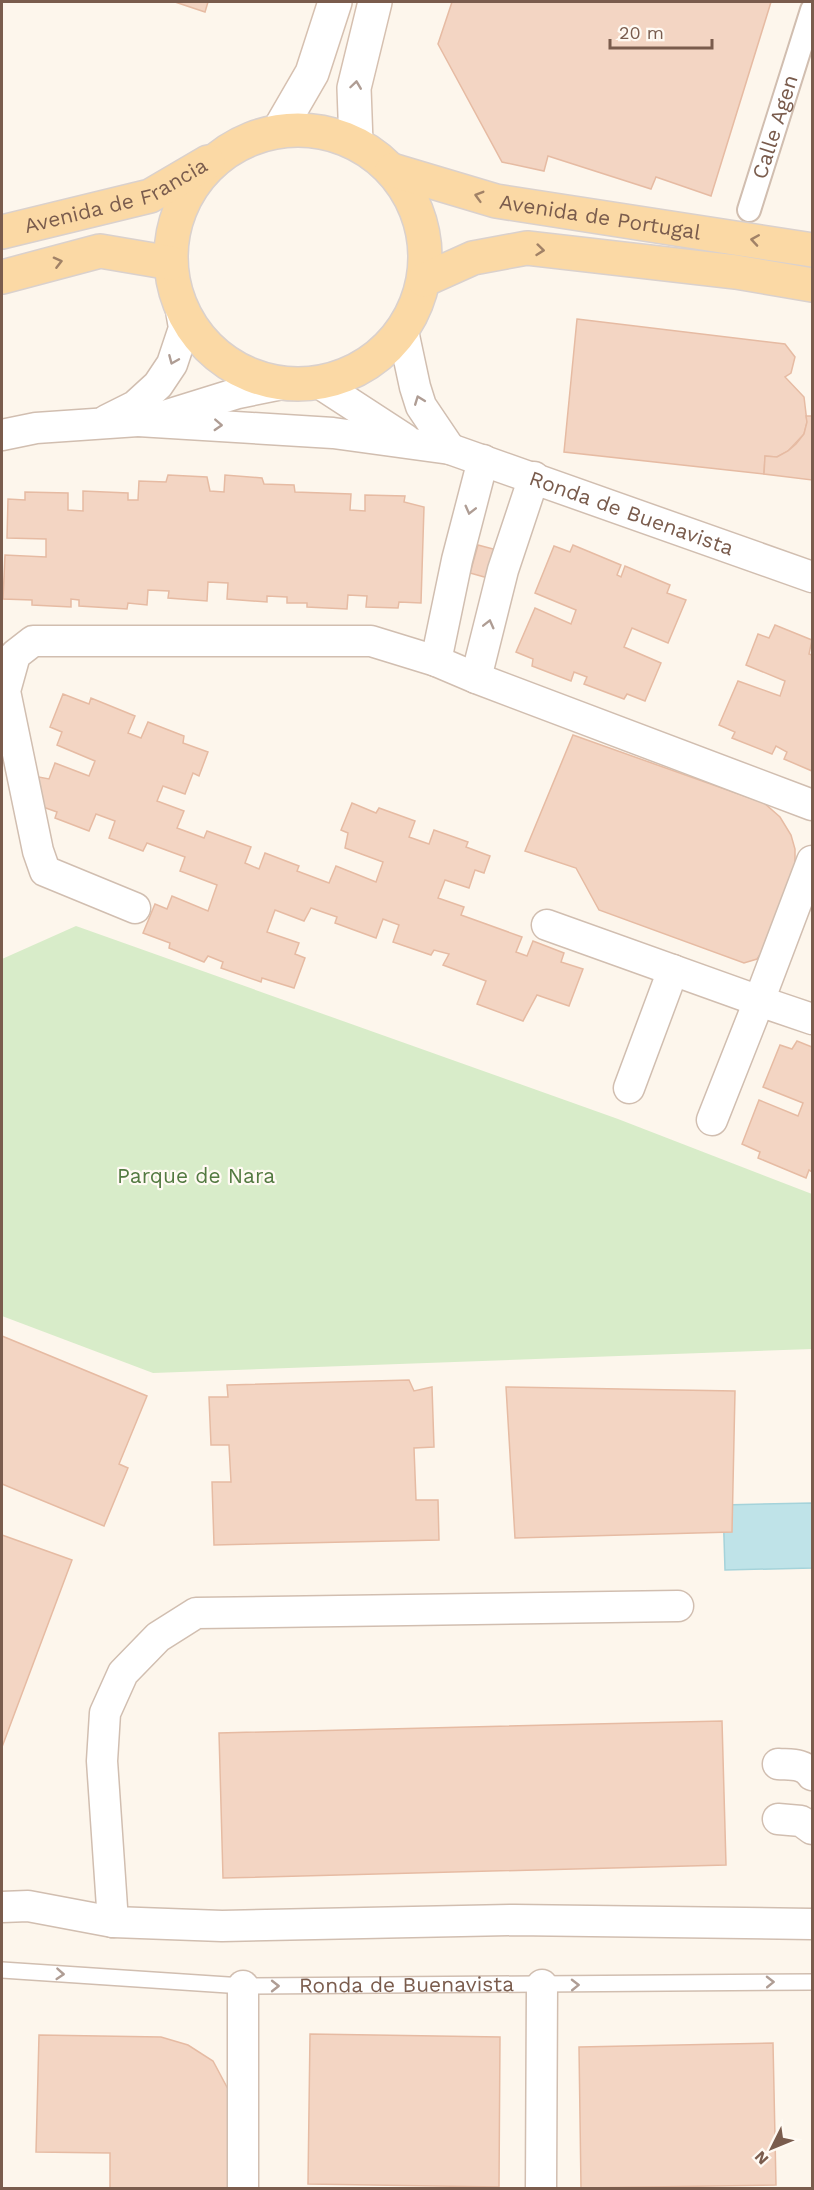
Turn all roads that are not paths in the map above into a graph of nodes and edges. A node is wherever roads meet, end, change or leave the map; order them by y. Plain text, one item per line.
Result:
1 (335, 2) edge
2 (375, 2) edge
3 (813, 10) edge
4 (279, 130) junction
5 (356, 143) junction
6 (227, 151) junction
7 (392, 170) junction
8 (749, 210) dead end
9 (2, 232) edge
10 (813, 250) edge
11 (171, 263) junction
12 (2, 277) edge
13 (424, 280) junction
14 (813, 285) edge
15 (180, 304) junction
16 (403, 331) junction
17 (319, 383) junction
18 (282, 384) junction
19 (138, 421) junction
20 (98, 425) junction
21 (2, 435) edge
22 (412, 444) junction
23 (450, 449) junction
24 (483, 460) junction
25 (534, 477) junction
26 (813, 577) edge
27 (436, 661) junction
28 (476, 678) junction
29 (813, 804) edge
30 (813, 861) edge
31 (135, 908) dead end
32 (547, 925) dead end
33 (673, 970) junction
34 (759, 1001) junction
35 (813, 1019) edge
36 (629, 1088) dead end
37 (712, 1120) dead end
38 (678, 1606) dead end
39 (778, 1764) dead end
40 (813, 1775) edge
41 (778, 1820) dead end
42 (813, 1829) edge
43 (10, 1903) edge
44 (113, 1922) junction
45 (813, 1924) edge
46 (2, 1970) edge
47 (813, 1982) edge
48 (542, 1985) junction
49 (243, 1986) junction
50 (243, 2188) edge
51 (541, 2188) edge

1 - 4 main road
5 -> 2 main road
3 - 8 street, Calle Agen
4 - 5 main road
4 - 6 main road
5 - 7 main road
6 - 9 main road, Avenida de Francia
6 - 11 main road
10 -> 7 main road, Avenida de Portugal
7 - 13 main road
12 -> 11 main road, Avenida de Francia
11 - 15 main road
13 -> 14 main road, Avenida de Portugal
13 - 16 main road
15 - 18 main road
15 -> 20 street, Ronda de Buenavista
16 - 17 main road
23 -> 16 street
17 - 18 main road
17 - 22 street, Ronda de Buenavista
18 - 19 street, Ronda de Buenavista
19 - 20 street, Ronda de Buenavista
19 -> 22 street, Ronda de Buenavista
20 - 21 street, Ronda de Buenavista
22 - 23 street, Ronda de Buenavista
23 - 24 street, Ronda de Buenavista
24 - 25 street, Ronda de Buenavista
24 -> 27 street
25 - 26 street, Ronda de Buenavista
28 -> 25 street
27 - 28 street
27 - 31 street
28 - 29 street
30 - 34 street
32 - 33 street
33 - 34 street
33 - 36 street
34 - 35 street
34 - 37 street
38 - 44 street
39 - 40 street
41 - 42 street
43 - 44 street
44 - 45 street
46 -> 49 lane, Ronda de Buenavista
48 -> 47 lane, Ronda de Buenavista
49 -> 48 lane, Ronda de Buenavista
48 - 51 street
49 - 50 street

